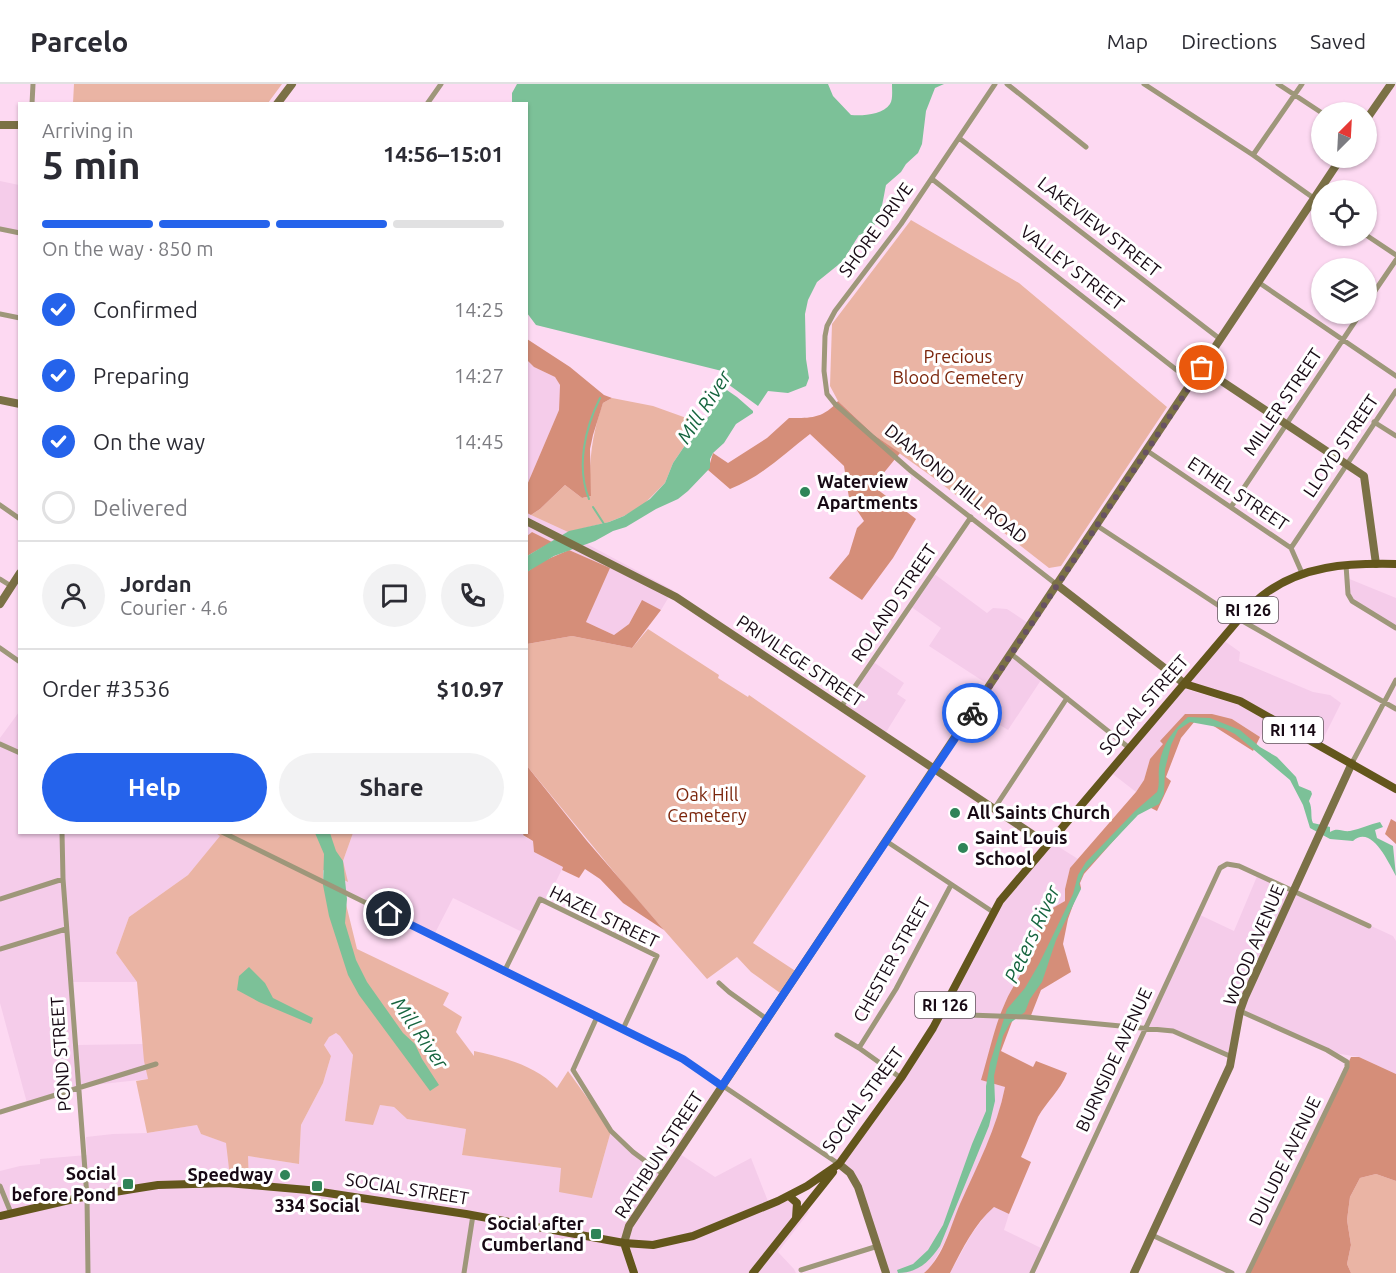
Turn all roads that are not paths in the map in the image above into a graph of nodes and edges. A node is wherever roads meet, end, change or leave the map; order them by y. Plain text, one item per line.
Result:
1 (33, 84) edge
2 (292, 84) edge
3 (441, 84) edge
4 (995, 84) edge
5 (1006, 84) edge
6 (1146, 84) edge
7 (1278, 84) edge
8 (1302, 84) edge
9 (1391, 84) edge
10 (1295, 94) junction
11 (32, 102) edge
12 (278, 102) edge
13 (428, 102) edge
14 (1377, 104) edge
15 (1311, 105) edge
16 (0, 125) edge
17 (18, 126) edge
18 (959, 138) junction
19 (1086, 147) dead end
20 (1253, 155) junction
21 (932, 179) junction
22 (1311, 197) edge
23 (1311, 203) edge
24 (0, 229) edge
25 (18, 233) edge
26 (1377, 242) edge
27 (1396, 255) edge
28 (1396, 260) edge
29 (1258, 282) junction
30 (1377, 288) edge
31 (0, 314) edge
32 (18, 318) edge
33 (1353, 324) edge
34 (1220, 339) junction
35 (1343, 339) junction
36 (1202, 368) junction
37 (1396, 375) edge
38 (1192, 382) junction
39 (1396, 390) edge
40 (0, 400) edge
41 (18, 404) edge
42 (835, 404) joint
43 (1374, 422) junction
44 (1287, 424) junction
45 (1396, 436) edge
46 (1146, 450) junction
47 (1346, 465) junction
48 (0, 506) edge
49 (1231, 507) junction
50 (971, 517) junction
51 (18, 518) edge
52 (528, 522) edge
53 (1096, 525) junction
54 (1291, 548) junction
55 (1376, 564) junction
56 (1396, 564) edge
57 (1346, 565) junction
58 (1302, 573) junction
59 (18, 576) edge
60 (0, 579) edge
61 (1056, 584) junction
62 (11, 586) junction
63 (0, 604) edge
64 (1239, 620) junction
65 (1396, 628) edge
66 (0, 648) edge
67 (1010, 653) junction
68 (18, 661) edge
69 (1396, 680) edge
70 (1185, 684) junction
71 (1067, 698) junction
72 (1384, 702) junction
73 (841, 707) junction
74 (1396, 709) edge
75 (0, 744) edge
76 (1128, 747) junction
77 (18, 752) edge
78 (1353, 763) junction
79 (934, 768) junction
80 (1396, 789) edge
81 (994, 808) junction
82 (62, 834) edge
83 (226, 834) edge
84 (886, 841) junction
85 (1047, 844) junction
86 (63, 879) junction
87 (951, 885) junction
88 (1293, 892) junction
89 (0, 898) edge
90 (993, 912) junction
91 (1369, 926) dead end
92 (66, 929) junction
93 (0, 949) edge
94 (504, 972) junction
95 (719, 983) dead end
96 (1240, 1011) junction
97 (941, 1014) junction
98 (597, 1017) junction
99 (768, 1020) junction
100 (623, 1029) junction
101 (1145, 1029) junction
102 (837, 1035) dead end
103 (859, 1048) junction
104 (1232, 1057) junction
105 (156, 1064) dead end
106 (901, 1078) junction
107 (722, 1086) junction
108 (78, 1089) junction
109 (0, 1112) edge
110 (839, 1164) junction
111 (665, 1175) junction
112 (0, 1186) edge
113 (789, 1196) junction
114 (87, 1197) junction
115 (11, 1213) junction
116 (473, 1215) junction
117 (0, 1216) edge
118 (796, 1219) junction
119 (1152, 1235) junction
120 (624, 1243) junction
121 (878, 1246) junction
122 (801, 1270) dead end
123 (88, 1273) edge
124 (464, 1273) edge
125 (634, 1273) edge
126 (753, 1273) edge
127 (886, 1273) edge
128 (1032, 1273) edge
129 (1134, 1273) edge
130 (1232, 1273) edge
131 (1248, 1273) edge

1 - 11 street
2 - 12 street
3 - 13 street
4 - 18 street, SHORE DRIVE
5 - 19 street
6 - 20 street
7 - 10 street
8 - 10 street
9 - 14 street
10 - 15 street
10 - 20 street
16 - 17 street
18 - 21 street, SHORE DRIVE
18 - 34 street, LAKEVIEW STREET
20 - 22 street
21 - 38 street, VALLEY STREET
21 - 42 street, SHORE DRIVE
23 - 29 street, RATHBUN STREET
24 - 25 street
26 - 27 street
28 - 30 street
29 - 34 street, RATHBUN STREET
29 - 35 street
31 - 32 street
33 - 35 street, MILLER STREET
34 - 36 street, RATHBUN STREET
35 - 37 street
35 - 44 street, MILLER STREET
36 - 38 street, RATHBUN STREET
36 - 44 street
38 - 46 street, RATHBUN STREET
39 - 43 street, LLOYD STREET
40 - 41 street
42 - 50 street, DIAMOND HILL ROAD
43 - 45 street
43 - 47 street, LLOYD STREET
44 - 47 street
44 - 49 street, MILLER STREET
46 - 49 street, ETHEL STREET
46 - 53 street, RATHBUN STREET
47 - 54 street, LLOYD STREET
47 - 55 street
48 - 51 street
49 - 54 street, ETHEL STREET
50 - 61 street, DIAMOND HILL ROAD
50 - 73 street, ROLAND STREET
52 - 73 street, PRIVILEGE STREET
53 - 61 street, RATHBUN STREET
53 - 64 street
54 - 58 street, ETHEL STREET
55 - 56 main road, SOCIAL STREET
55 - 57 main road, SOCIAL STREET
57 - 58 main road, SOCIAL STREET / RI 126
57 - 65 street
58 - 64 main road, SOCIAL STREET / RI 126
59 - 62 street
60 - 62 street
61 - 67 street, RATHBUN STREET
61 - 70 street, DIAMOND HILL ROAD / RI 114
62 - 63 street
64 - 70 main road, SOCIAL STREET / RI 126
64 - 72 street
66 - 68 street
67 - 71 street
67 - 79 street, RATHBUN STREET
69 - 72 street
70 - 76 main road, SOCIAL STREET
70 - 78 main road, DIAMOND HILL ROAD / RI 114
71 - 76 street
71 - 81 street
72 - 74 street
72 - 78 street
73 - 79 street, PRIVILEGE STREET
75 - 77 street
76 - 85 main road, SOCIAL STREET
78 - 80 main road, DIAMOND HILL ROAD / RI 114
78 - 88 street, WOOD AVENUE
79 - 81 street, PRIVILEGE STREET
79 - 84 street, RATHBUN STREET
81 - 85 street, PRIVILEGE STREET
82 - 86 street, POND STREET
83 - 94 street
84 - 87 street
84 - 99 street, RATHBUN STREET
85 - 90 main road, SOCIAL STREET / RI 126
86 - 89 street
86 - 92 street, POND STREET
87 - 90 street
87 - 103 street, CHESTER STREET
88 - 91 street
88 - 96 street, WOOD AVENUE
88 - 101 street, BURNSIDE AVENUE
90 - 97 main road, SOCIAL STREET / RI 126
92 - 93 street
92 - 108 street, POND STREET
94 - 98 street
94 - 100 street, HAZEL STREET
95 - 99 street
96 - 104 street, WOOD AVENUE
96 - 131 street, DULUDE AVENUE
97 - 101 street
97 - 106 main road, SOCIAL STREET / RI 126
98 - 100 street
98 - 111 street
99 - 107 street, RATHBUN STREET
100 - 107 street
101 - 104 street
101 - 128 street, BURNSIDE AVENUE
102 - 103 street, CHESTER STREET
103 - 106 street, CHESTER STREET
104 - 119 street, WOOD AVENUE
105 - 108 street
106 - 110 main road, SOCIAL STREET / RI 126
107 - 110 street
107 - 111 street, RATHBUN STREET
108 - 109 street
108 - 114 street, POND STREET
110 - 113 main road, SOCIAL STREET / RI 126
110 - 118 main road, RI 126
110 - 121 street
111 - 120 street, RATHBUN STREET
112 - 115 street
113 - 118 main road
113 - 120 main road, SOCIAL STREET / RI 126
114 - 115 main road, SOCIAL STREET
114 - 116 main road, SOCIAL STREET
114 - 123 street, POND STREET
115 - 117 main road, SOCIAL STREET
116 - 120 main road, SOCIAL STREET
116 - 124 street
118 - 126 main road, RI 126
119 - 129 street, WOOD AVENUE
119 - 130 street
120 - 125 main road
121 - 122 street
121 - 127 street

